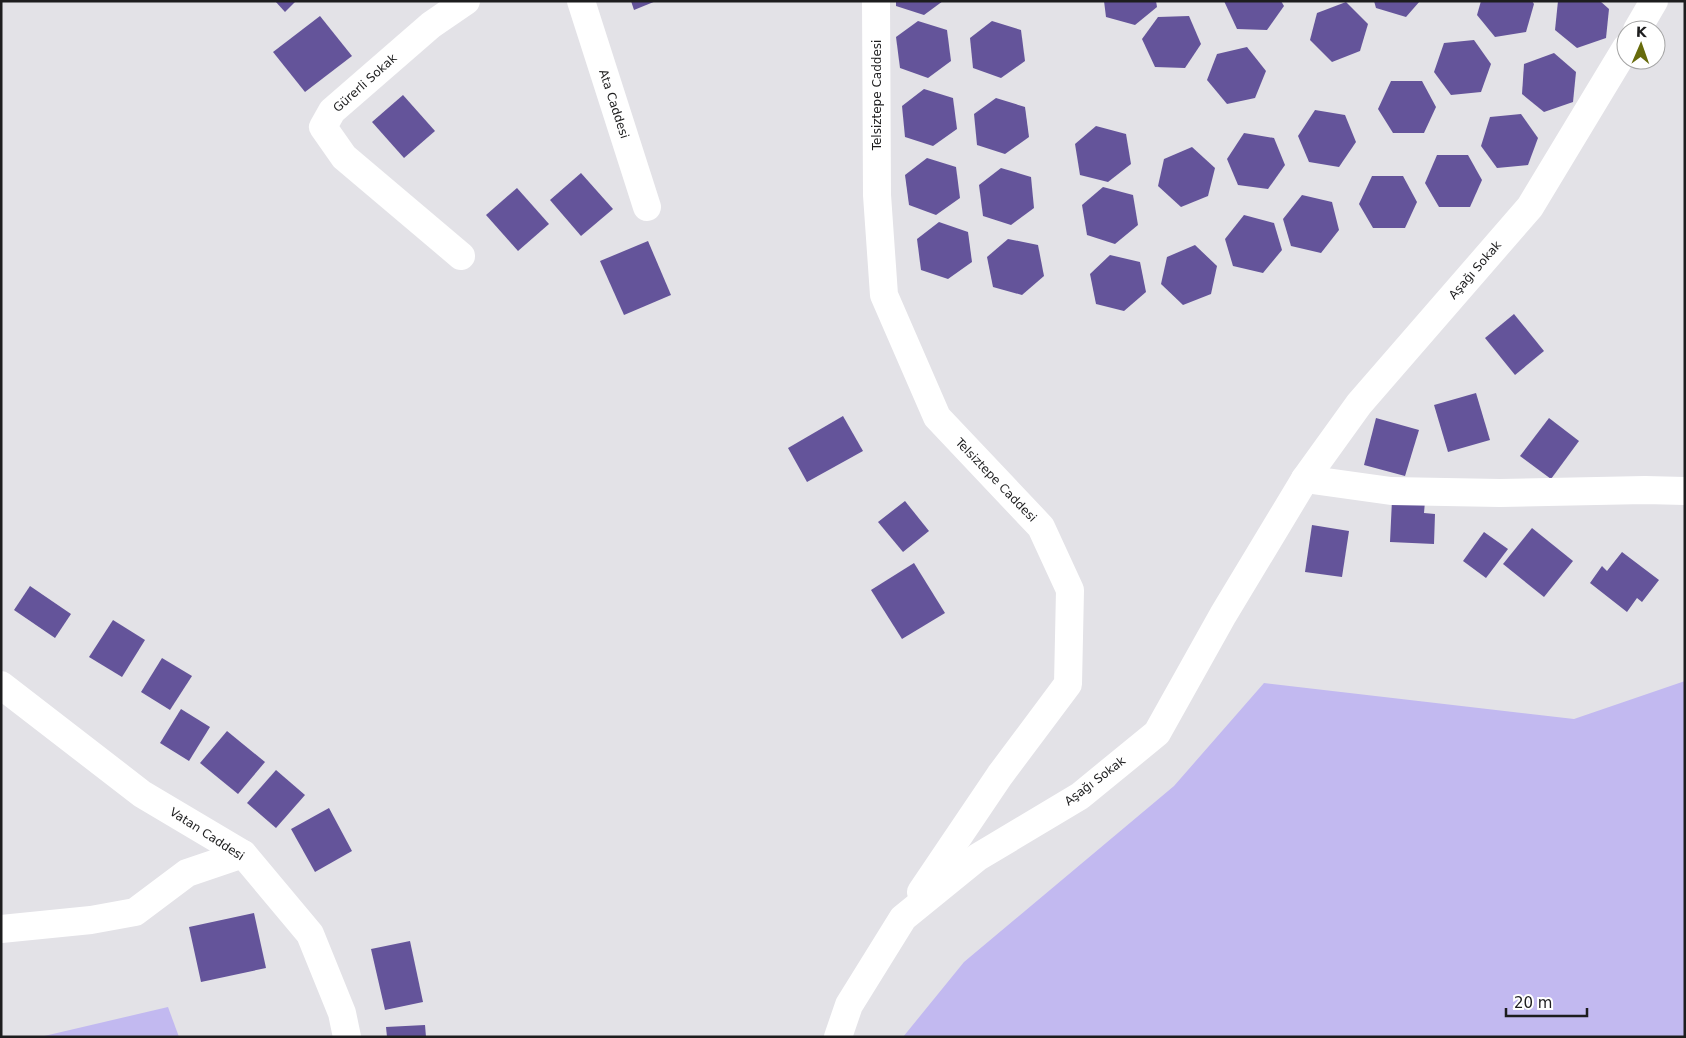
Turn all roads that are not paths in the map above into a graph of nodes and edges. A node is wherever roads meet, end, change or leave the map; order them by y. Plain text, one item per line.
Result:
1 (466, 1) edge
2 (581, 1) edge
3 (876, 1) edge
4 (1654, 1) edge
5 (1643, 20) edge
6 (1616, 65) edge
7 (647, 208) dead end
8 (461, 256) dead end
9 (1305, 479) junction
10 (1685, 491) edge
11 (1, 686) edge
12 (243, 854) junction
13 (903, 918) junction
14 (1, 929) edge
15 (347, 1037) edge
16 (838, 1037) edge

1 - 8 street, Gürerli Sokak
2 - 7 street, Ata Caddesi
3 - 13 street, Telsiztepe Caddesi
4 - 5 street
6 - 9 street, Aşağı Sokak
9 - 10 street
9 - 13 street, Aşağı Sokak
11 - 12 street, Vatan Caddesi
12 - 14 street
12 - 15 street, Vatan Caddesi
13 - 16 street, Aşağı Sokak

